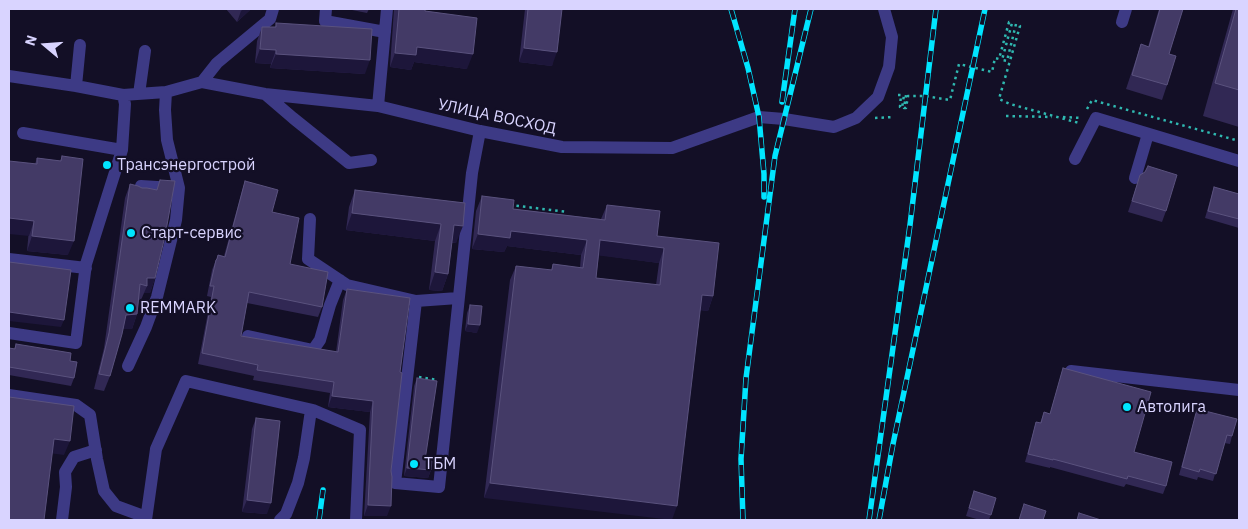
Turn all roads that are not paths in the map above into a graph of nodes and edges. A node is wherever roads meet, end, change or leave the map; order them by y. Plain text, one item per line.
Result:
1 (273, 9) edge
2 (326, 9) edge
3 (387, 9) edge
4 (884, 9) edge
5 (1126, 9) edge
6 (1122, 22) dead end
7 (385, 32) junction
8 (80, 46) dead end
9 (145, 51) dead end
10 (9, 76) edge
11 (202, 82) junction
12 (76, 86) junction
13 (166, 92) junction
14 (139, 94) junction
15 (265, 94) junction
16 (123, 96) junction
17 (378, 106) junction
18 (480, 132) junction
19 (23, 134) dead end
20 (1148, 134) junction
21 (122, 150) junction
22 (1075, 159) dead end
23 (371, 160) dead end
24 (1239, 161) edge
25 (1135, 178) dead end
26 (178, 188) junction
27 (139, 195) edge
28 (310, 219) dead end
29 (9, 259) edge
30 (86, 268) junction
31 (340, 280) junction
32 (458, 298) junction
33 (416, 301) junction
34 (9, 333) edge
35 (248, 336) edge
36 (128, 366) dead end
37 (1070, 371) edge
38 (1239, 390) edge
39 (9, 395) edge
40 (311, 410) junction
41 (96, 450) junction
42 (146, 519) edge
43 (62, 520) edge
44 (280, 520) edge
45 (356, 520) edge

1 - 11 street
2 - 7 street
3 - 7 street
4 - 18 street, УЛИЦА ВОСХОД
5 - 6 street
7 - 17 street
8 - 12 street
9 - 14 street
10 - 12 street, УЛИЦА ВОСХОД
11 - 13 street, УЛИЦА ВОСХОД
11 - 15 street, УЛИЦА ВОСХОД
12 - 16 street, УЛИЦА ВОСХОД
13 - 14 street, УЛИЦА ВОСХОД
13 - 26 street
14 - 16 street, УЛИЦА ВОСХОД
15 - 17 street, УЛИЦА ВОСХОД
15 - 23 street
16 - 21 street
17 - 18 street, УЛИЦА ВОСХОД
18 - 32 street
19 - 21 street
20 - 22 street
20 - 24 street
20 - 25 street
21 - 30 street
26 - 27 street
26 - 36 street
28 - 31 street
29 - 30 street
30 - 34 street
31 - 33 street
31 - 35 street
32 - 33 street
32 - 33 street
37 - 38 street
39 - 41 street
40 - 42 street
40 - 44 street
40 - 45 street
41 - 42 street
41 - 43 street

